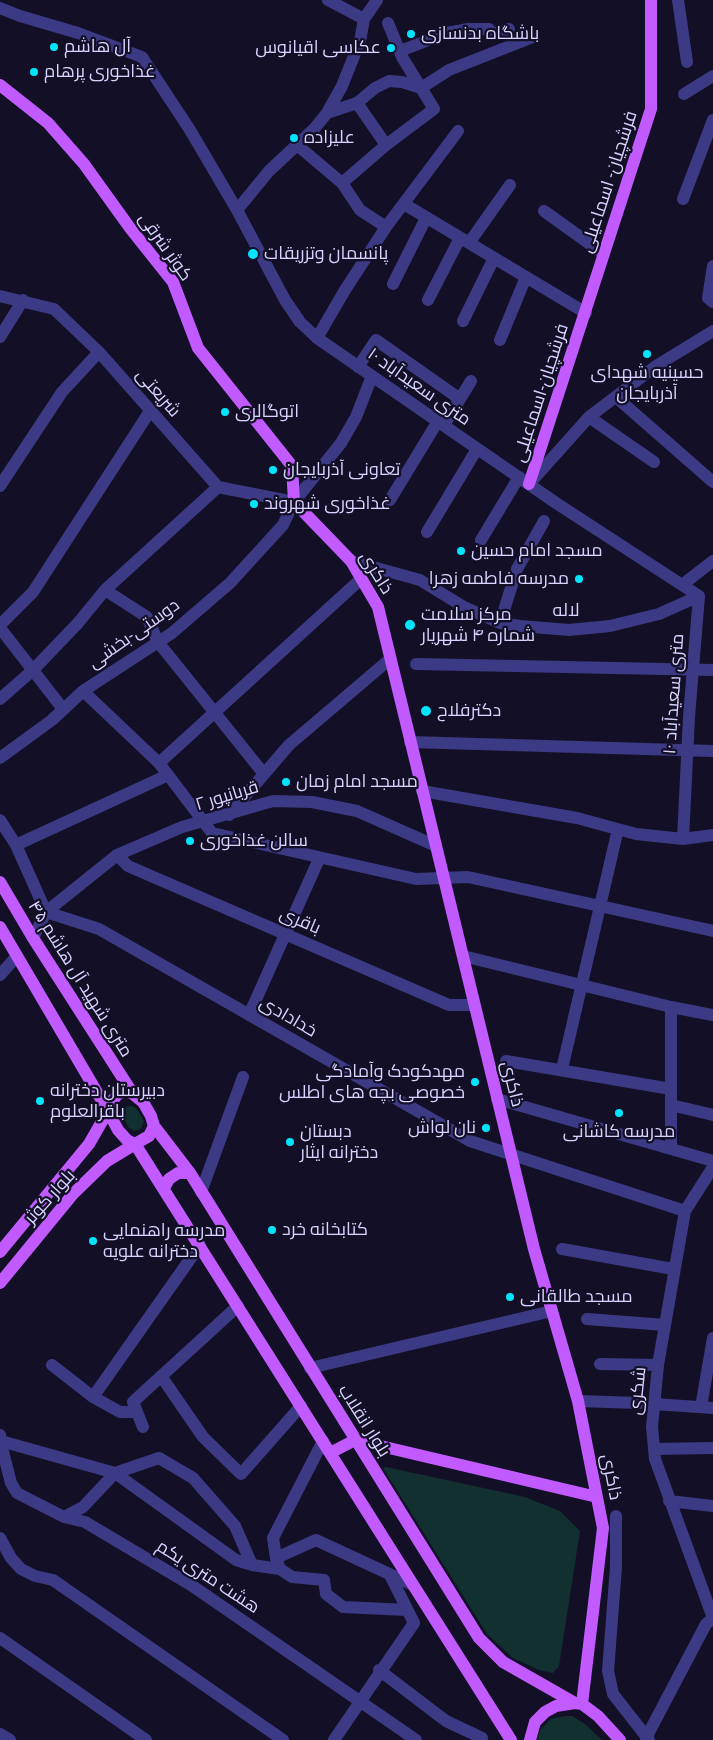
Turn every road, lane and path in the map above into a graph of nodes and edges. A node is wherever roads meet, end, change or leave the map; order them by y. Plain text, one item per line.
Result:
1 (328, 0) edge
2 (377, 0) edge
3 (651, 0) edge
4 (678, 0) edge
5 (0, 8) edge
6 (364, 19) junction
7 (388, 23) dead end
8 (509, 29) dead end
9 (532, 37) dead end
10 (400, 51) junction
11 (687, 62) dead end
12 (713, 76) edge
13 (0, 85) edge
14 (420, 88) junction
15 (684, 94) dead end
16 (357, 103) junction
17 (327, 113) junction
18 (713, 120) edge
19 (458, 131) dead end
20 (297, 145) junction
21 (386, 145) junction
22 (342, 183) junction
23 (510, 185) dead end
24 (683, 199) dead end
25 (404, 204) junction
26 (237, 210) junction
27 (544, 210) dead end
28 (426, 218) junction
29 (386, 227) junction
30 (464, 240) junction
31 (604, 254) junction
32 (494, 258) junction
33 (713, 266) edge
34 (526, 277) junction
35 (393, 284) dead end
36 (0, 296) edge
37 (23, 300) junction
38 (428, 300) dead end
39 (713, 302) edge
40 (586, 313) junction
41 (463, 321) dead end
42 (713, 331) edge
43 (0, 337) edge
44 (317, 338) junction
45 (500, 340) dead end
46 (99, 352) junction
47 (358, 367) junction
48 (372, 376) junction
49 (471, 381) dead end
50 (617, 398) junction
51 (460, 399) junction
52 (150, 411) junction
53 (589, 417) junction
54 (441, 423) junction
55 (477, 448) junction
56 (654, 462) dead end
57 (524, 481) junction
58 (713, 482) edge
59 (0, 486) edge
60 (218, 486) junction
61 (390, 500) dead end
62 (294, 502) junction
63 (544, 521) dead end
64 (428, 532) dead end
65 (481, 540) dead end
66 (351, 562) junction
67 (713, 562) edge
68 (361, 578) junction
69 (682, 585) junction
70 (105, 590) junction
71 (699, 596) junction
72 (500, 624) junction
73 (0, 626) edge
74 (158, 642) junction
75 (390, 659) junction
76 (416, 664) dead end
77 (693, 669) junction
78 (33, 670) junction
79 (713, 670) edge
80 (82, 691) junction
81 (0, 699) edge
82 (64, 709) junction
83 (214, 712) junction
84 (410, 742) junction
85 (688, 751) junction
86 (713, 751) edge
87 (0, 758) edge
88 (159, 763) junction
89 (264, 774) junction
90 (168, 775) junction
91 (422, 791) junction
92 (228, 815) junction
93 (0, 820) edge
94 (203, 823) junction
95 (618, 829) junction
96 (713, 835) edge
97 (683, 839) junction
98 (16, 845) junction
99 (436, 846) junction
100 (117, 855) junction
101 (319, 859) junction
102 (444, 878) junction
103 (0, 882) edge
104 (600, 907) junction
105 (46, 912) junction
106 (0, 927) edge
107 (713, 932) edge
108 (285, 934) junction
109 (33, 938) junction
110 (17, 956) junction
111 (462, 956) junction
112 (0, 975) edge
113 (581, 985) junction
114 (474, 1005) junction
115 (671, 1007) junction
116 (249, 1015) junction
117 (713, 1015) edge
118 (506, 1061) dead end
119 (562, 1069) junction
120 (243, 1078) dead end
121 (671, 1089) junction
122 (133, 1094) junction
123 (497, 1099) junction
124 (671, 1105) junction
125 (108, 1111) junction
126 (713, 1115) edge
127 (154, 1126) junction
128 (135, 1144) junction
129 (671, 1149) junction
130 (511, 1156) junction
131 (712, 1168) edge
132 (190, 1173) junction
133 (164, 1188) junction
134 (201, 1192) junction
135 (685, 1211) junction
136 (24, 1222) junction
137 (40, 1234) junction
138 (200, 1245) junction
139 (562, 1249) dead end
140 (0, 1252) edge
141 (673, 1269) junction
142 (0, 1283) edge
143 (238, 1306) junction
144 (552, 1311) junction
145 (587, 1319) dead end
146 (664, 1325) junction
147 (713, 1338) edge
148 (600, 1364) dead end
149 (52, 1365) dead end
150 (658, 1365) junction
151 (310, 1368) junction
152 (161, 1376) junction
153 (93, 1397) junction
154 (578, 1401) junction
155 (639, 1403) dead end
156 (654, 1404) junction
157 (301, 1406) junction
158 (707, 1408) edge
159 (135, 1412) junction
160 (143, 1427) dead end
161 (0, 1438) edge
162 (354, 1440) junction
163 (322, 1441) junction
164 (713, 1448) edge
165 (654, 1449) junction
166 (330, 1453) junction
167 (115, 1473) junction
168 (597, 1497) junction
169 (669, 1501) junction
170 (713, 1506) edge
171 (616, 1516) dead end
172 (64, 1517) junction
173 (0, 1538) edge
174 (278, 1564) junction
175 (252, 1565) junction
176 (390, 1575) junction
177 (413, 1586) junction
178 (707, 1590) edge
179 (407, 1610) junction
180 (713, 1618) edge
181 (0, 1638) edge
182 (379, 1670) junction
183 (360, 1700) junction
184 (578, 1704) junction
185 (0, 1734) edge
186 (482, 1738) dead end
187 (648, 1739) edge
188 (10, 1740) edge
189 (146, 1740) edge
190 (283, 1740) edge
191 (334, 1740) edge
192 (416, 1740) edge
193 (511, 1740) edge
194 (530, 1740) edge
195 (620, 1740) edge

1 - 6 street
2 - 6 street
3 - 31 main road, فرشچیان- اسماعیلی
4 - 11 street
5 - 26 street, ۱۰ متری سعیدآباد
6 - 17 street
7 - 10 street
8 - 10 street
9 - 14 street
10 - 14 street
12 - 15 street
13 - 62 main road, کوثر شرقی
14 - 16 street
14 - 21 street
16 - 17 street
16 - 21 street
17 - 20 street
18 - 24 street
19 - 25 street
20 - 22 street
20 - 26 street
21 - 22 street
22 - 29 street
23 - 30 street
25 - 28 street
25 - 29 street
26 - 44 street, ۱۰ متری سعیدآباد
27 - 31 street
28 - 30 street
28 - 35 street
29 - 44 street
30 - 32 street
30 - 38 street
31 - 40 main road, فرشچیان- اسماعیلی
32 - 34 street
32 - 41 street
33 - 39 street
34 - 40 street
34 - 45 street
36 - 37 street, شریعتی
37 - 43 street
37 - 46 street, شریعتی
40 - 57 main road, فرشچیان-اسماعیلی
42 - 50 street
44 - 47 street, ۱۰ متری سعیدآباد
46 - 52 street, شریعتی
46 - 59 street
47 - 48 street, ۱۰ متری سعیدآباد
47 - 51 street
48 - 54 street, ۱۰ متری سعیدآباد
48 - 62 street, دوستی-بخشی
49 - 51 street
50 - 53 street
50 - 58 street
51 - 54 street
52 - 60 street, شریعتی
52 - 73 street
53 - 56 street
53 - 57 street
54 - 55 street, ۱۰ متری سعیدآباد
54 - 61 street
55 - 57 street, ۱۰ متری سعیدآباد
55 - 64 street
57 - 65 street
57 - 69 street, ۱۰ متری سعیدآباد
60 - 62 street
60 - 70 street
62 - 66 main road, ذاکری
62 - 74 street, دوستی-بخشی
63 - 72 street
66 - 68 main road, ذاکری
66 - 72 street, لاله
67 - 69 street
68 - 75 main road, ذاکری
68 - 83 street
69 - 71 street, ۱۰ متری سعیدآباد
70 - 74 street
70 - 78 street
71 - 72 street, لاله
71 - 77 street, ۱۰ متری سعیدآباد
73 - 78 street
74 - 80 street, دوستی-بخشی
74 - 83 street
75 - 84 main road, ذاکری
75 - 89 street
76 - 77 street
77 - 79 street
77 - 85 street, ۱۰ متری سعیدآباد
78 - 81 street
78 - 82 street
80 - 82 street, دوستی-بخشی
80 - 88 street
82 - 87 street, دوستی-بخشی
83 - 88 street
83 - 89 street
84 - 85 street
84 - 91 main road, ذاکری
85 - 86 street
85 - 97 street, ۱۰ متری سعیدآباد
88 - 90 street
89 - 92 street
90 - 94 street
90 - 98 street
91 - 95 street
91 - 99 main road, ذاکری
92 - 94 street, قربانپور ۲
92 - 99 street, قربانپور ۲
93 - 98 street
94 - 100 street, قربانپور ۲
94 - 101 street
95 - 97 street
95 - 104 street
96 - 97 street
98 - 105 street
99 - 102 main road, ذاکری
100 - 105 street, قربانپور ۲
100 - 108 street, باقری
101 - 102 street
101 - 108 street
102 - 104 street
102 - 111 main road, ذاکری
103 - 109 main road, ۴۵ متری شهید آل هاشم
104 - 107 street
104 - 113 street
105 - 109 street
105 - 116 street, خدادادی
106 - 110 main road
108 - 114 street, باقری
108 - 116 street
109 - 122 main road, ۴۵ متری شهید آل هاشم
110 - 112 street
110 - 125 main road
111 - 113 street
111 - 114 main road, ذاکری
113 - 115 street
113 - 119 street
114 - 123 main road, ذاکری
115 - 117 street
115 - 121 street
116 - 130 street, خدادادی
118 - 119 street
119 - 121 street
120 - 134 street
121 - 124 street
122 - 125 main road
122 - 127 main road
123 - 129 street
123 - 130 main road, ذاکری
124 - 126 street
124 - 129 street
125 - 128 main road
125 - 136 main road, بلوار کوثر
127 - 128 main road
127 - 132 main road, بلوار انقلاب
128 - 133 main road
128 - 137 main road, بلوار کوثر
129 - 131 street
130 - 135 street, خدادادی
130 - 144 main road, ذاکری
131 - 135 street, شکری
132 - 133 main road
132 - 134 main road, بلوار انقلاب
133 - 138 main road
134 - 151 main road, بلوار انقلاب
135 - 141 street, شکری
136 - 137 main road
136 - 140 main road, بلوار کوثر
137 - 142 main road, بلوار کوثر
138 - 143 main road
138 - 153 street
139 - 141 street
141 - 146 street, شکری
143 - 152 street
143 - 157 main road
144 - 151 street
144 - 154 main road, ذاکری
145 - 146 street
146 - 150 street, شکری
147 - 158 street
148 - 150 street
149 - 153 street
150 - 156 street, شکری
151 - 162 main road, بلوار انقلاب
152 - 157 street
152 - 159 street
153 - 159 street
154 - 155 street
154 - 168 main road, ذاکری
156 - 158 street
156 - 165 street, شکری
157 - 163 main road
159 - 160 street
161 - 167 street
161 - 172 street, هشت متری یکم
162 - 166 main road
162 - 168 main road
162 - 184 main road, بلوار انقلاب
163 - 166 main road
163 - 174 street
164 - 165 street
165 - 169 street, شکری
166 - 177 main road
167 - 172 street
167 - 175 street
167 - 175 street
168 - 184 main road, ذاکری
169 - 170 street
169 - 178 street, شکری
171 - 187 street
172 - 183 street, هشت متری یکم
173 - 190 street
174 - 175 street
174 - 176 street
174 - 179 street
176 - 177 street
176 - 179 street
177 - 193 main road
178 - 180 street, شکری
179 - 182 street
180 - 187 street
181 - 189 street
182 - 183 street
182 - 186 street
183 - 191 street
183 - 192 street, هشت متری یکم
184 - 194 main road
184 - 195 main road, بلوار انقلاب
185 - 188 street

